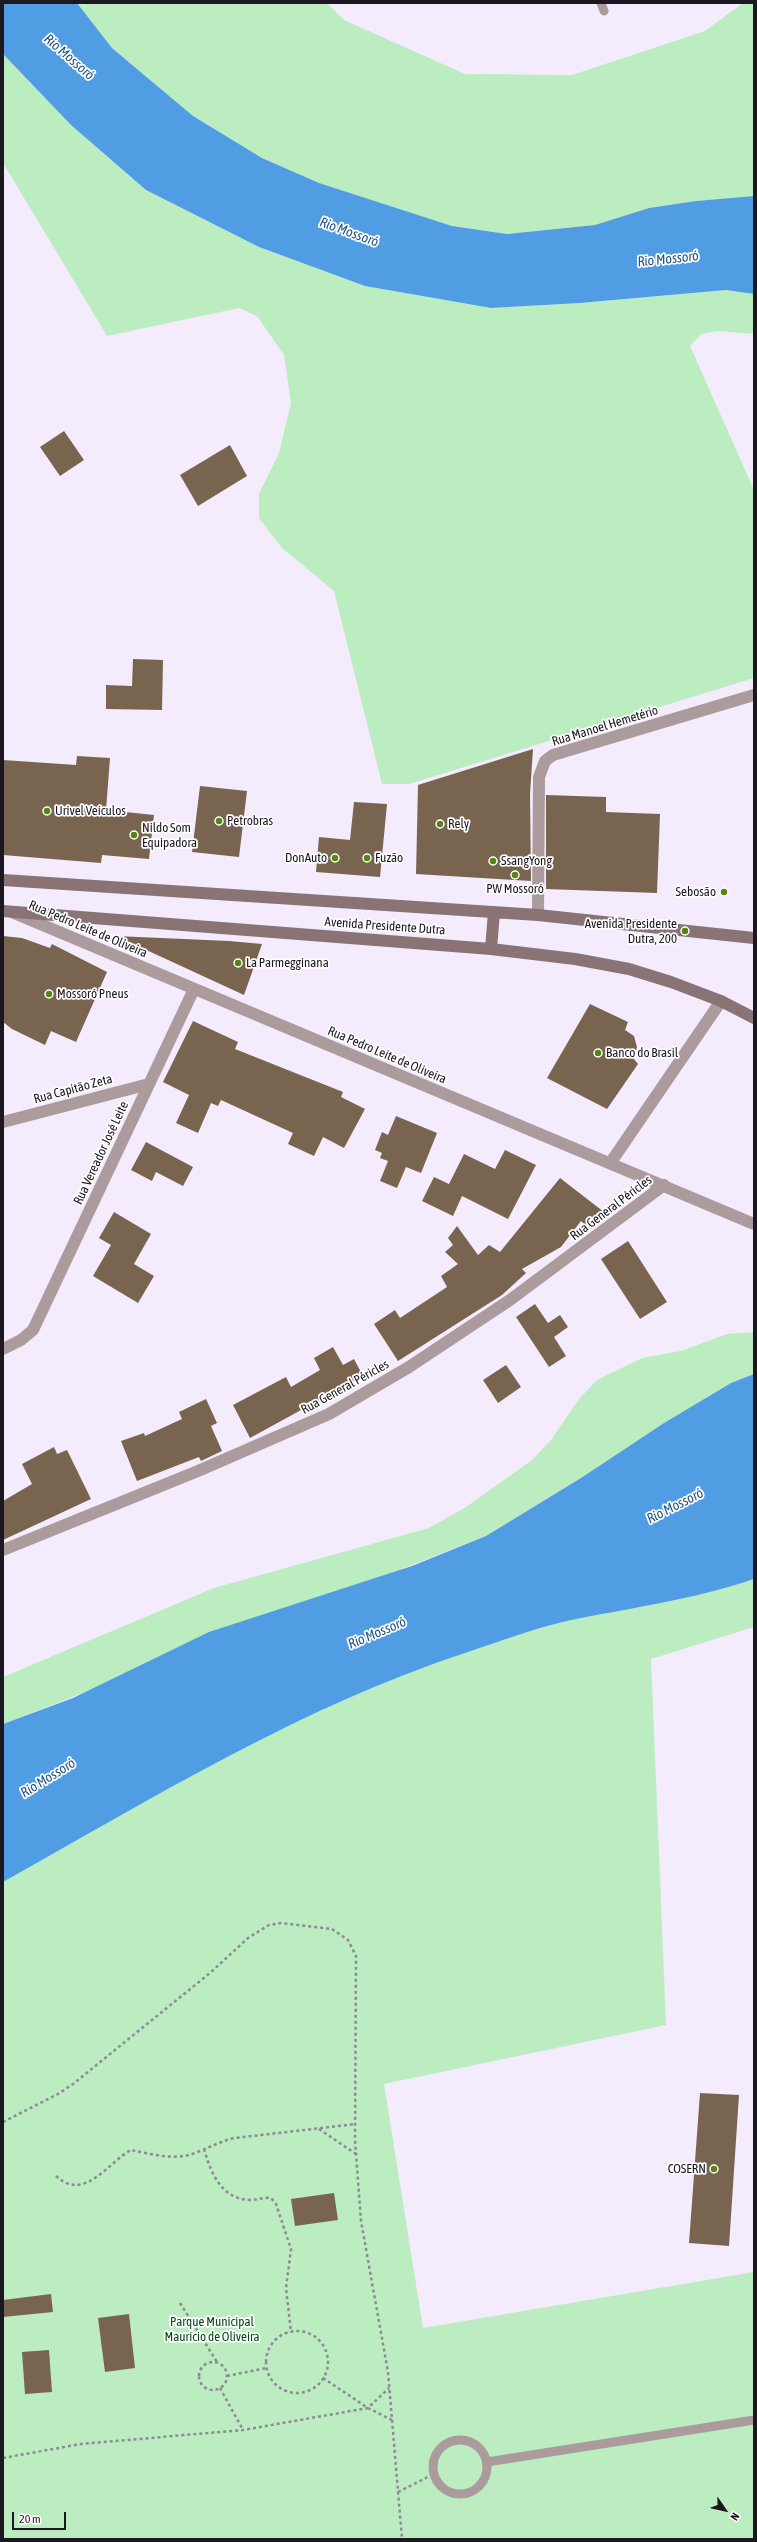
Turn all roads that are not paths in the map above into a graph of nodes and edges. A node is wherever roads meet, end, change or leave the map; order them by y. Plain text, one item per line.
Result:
1 (754, 695) edge
2 (3, 880) edge
3 (6, 911) edge
4 (494, 912) junction
5 (538, 915) junction
6 (754, 938) edge
7 (492, 949) junction
8 (194, 989) junction
9 (721, 1001) junction
10 (754, 1018) edge
11 (149, 1084) junction
12 (3, 1122) edge
13 (611, 1162) junction
14 (664, 1185) junction
15 (754, 1224) edge
16 (3, 1349) edge
17 (3, 1550) edge
18 (754, 2420) edge
19 (487, 2462) junction

1 - 5 street, Rua Manoel Hemetério
2 - 4 main road, Avenida Presidente Dutra
3 - 7 main road, Avenida Presidente Dutra
3 - 8 street, Rua Pedro Leite de Oliveira
4 - 5 main road, Avenida Presidente Dutra
4 - 7 main road
5 - 6 main road, Avenida Presidente Dutra
7 - 9 main road, Avenida Presidente Dutra
8 - 11 street, Rua Vereador José Leite
8 - 13 street, Rua Pedro Leite de Oliveira
9 - 10 main road, Avenida Presidente Dutra
9 - 13 street
11 - 12 street, Rua Capitão Zeta
11 - 16 street, Rua Vereador José Leite
13 - 14 street, Rua Pedro Leite de Oliveira
14 - 15 street, Rua Pedro Leite de Oliveira
14 - 17 street, Rua General Péricles
18 - 19 lane
19 - 19 lane

